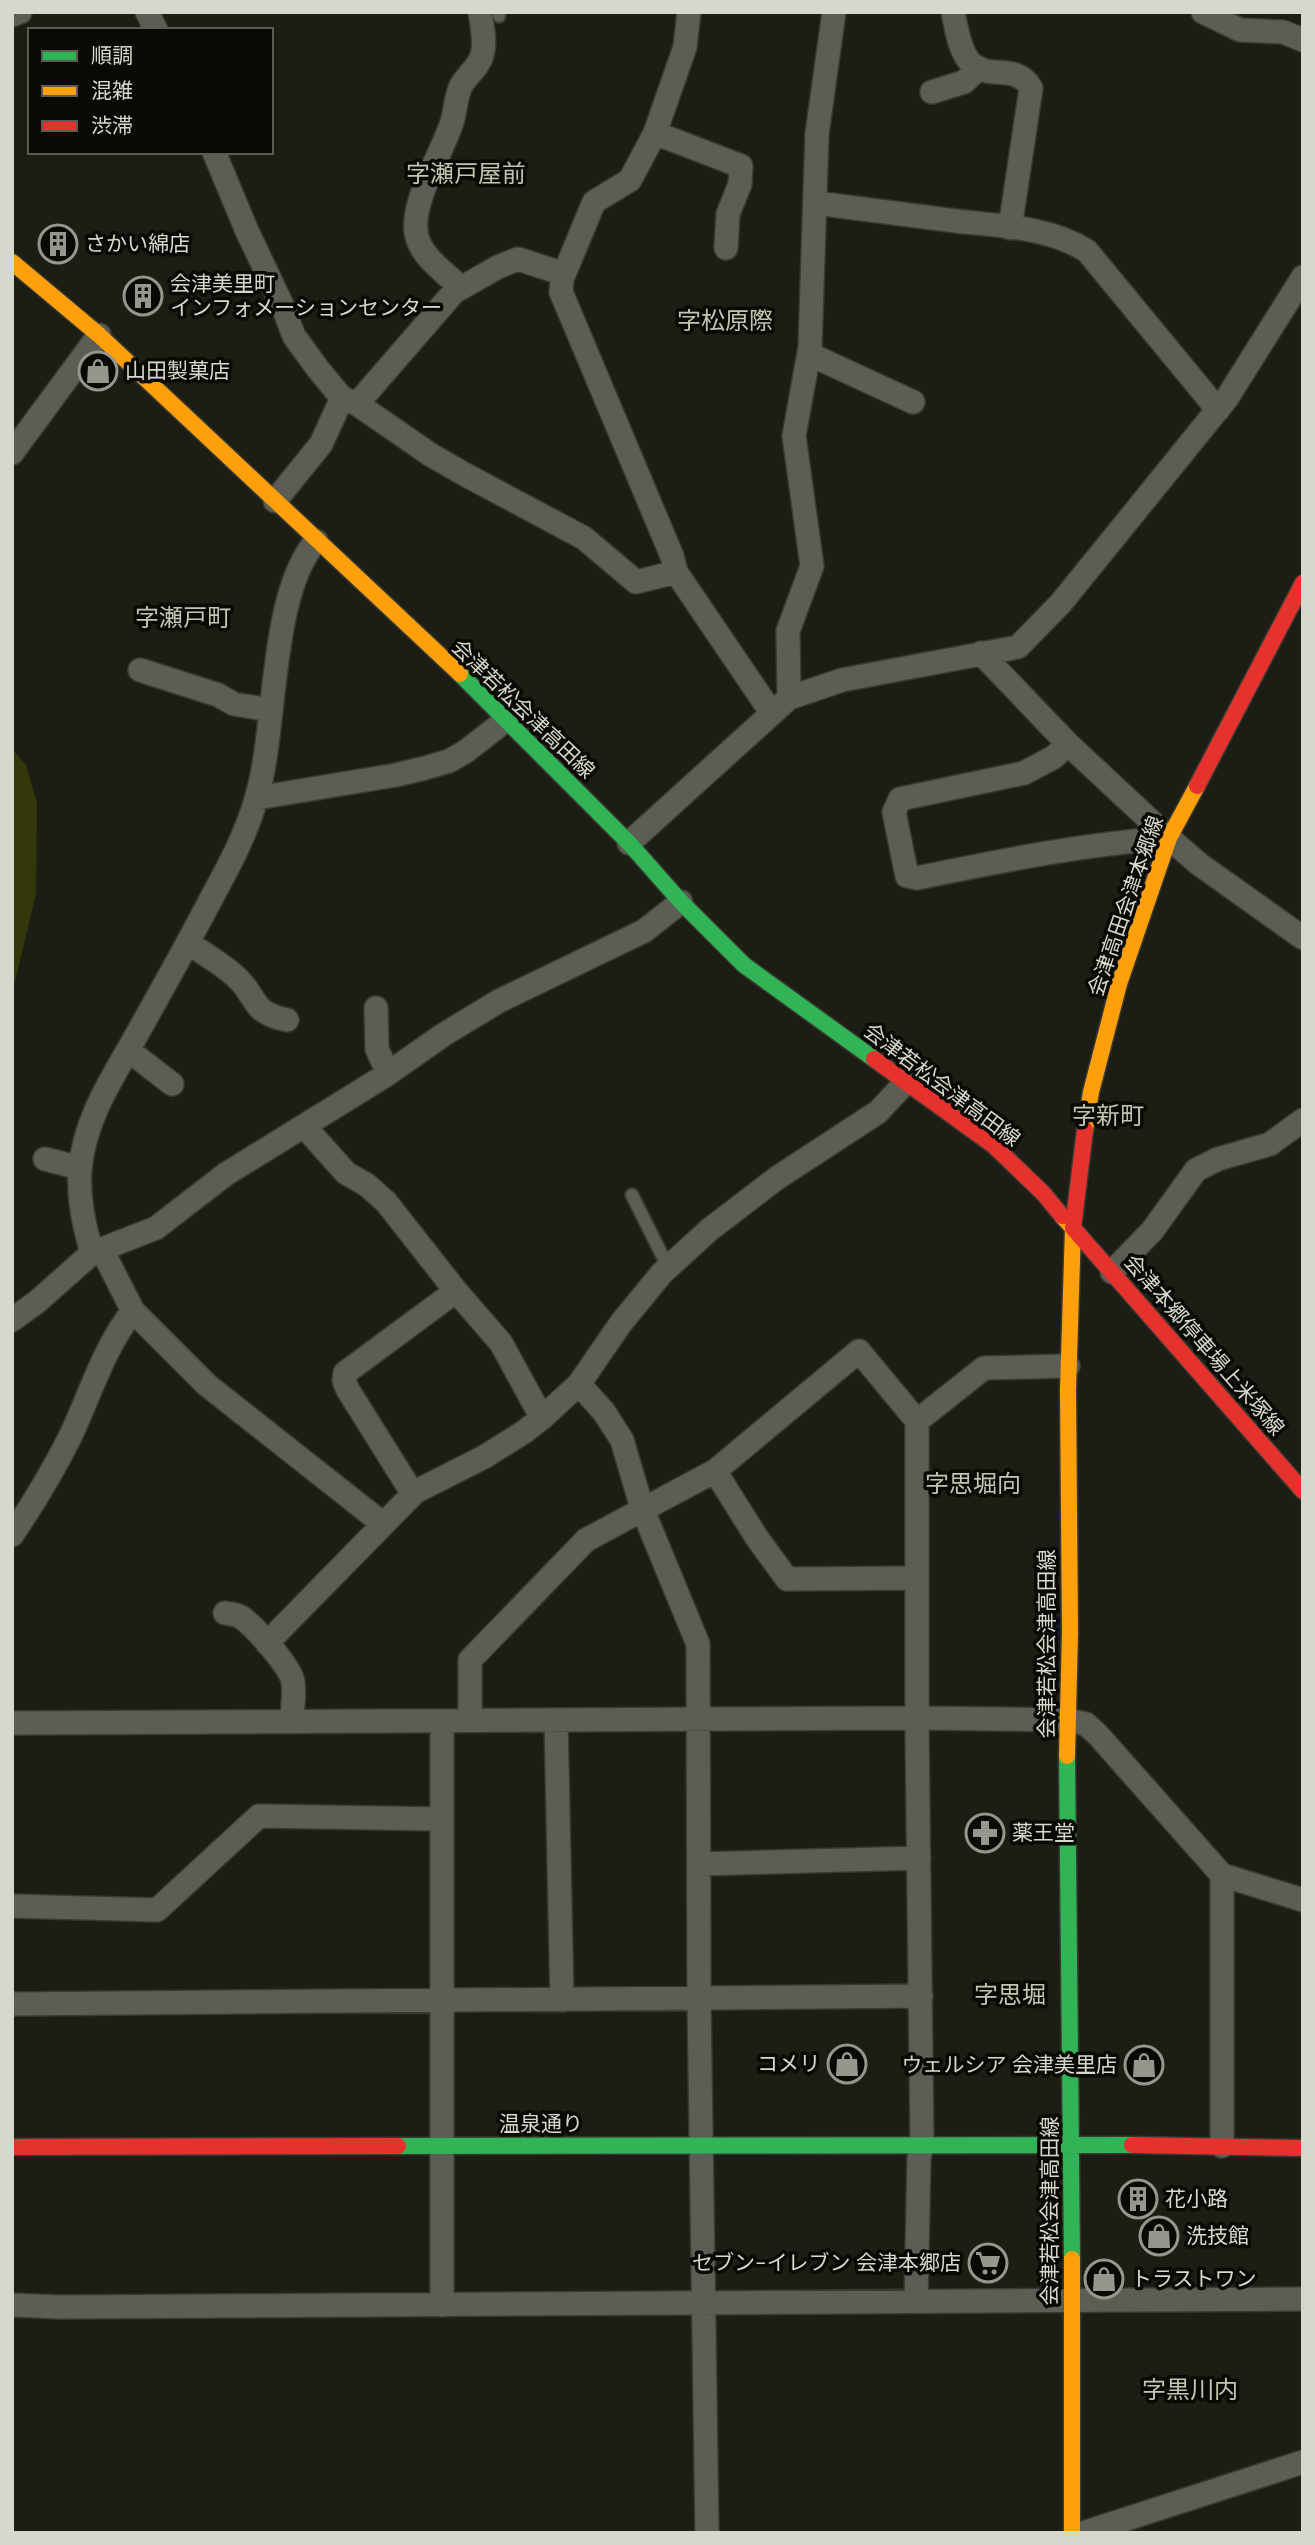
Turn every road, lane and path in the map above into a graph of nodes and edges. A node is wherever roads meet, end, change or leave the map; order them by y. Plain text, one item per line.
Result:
1 (20, 12) edge
2 (147, 12) edge
3 (689, 12) edge
4 (835, 12) edge
5 (953, 12) edge
6 (1203, 12) edge
7 (493, 13) edge
8 (12, 15) edge
9 (155, 28) edge
10 (1303, 40) edge
11 (979, 68) junction
12 (932, 93) dead end
13 (655, 133) junction
14 (215, 154) edge
15 (816, 203) junction
16 (1010, 228) junction
17 (726, 248) dead end
18 (12, 262) edge
19 (564, 274) junction
20 (1303, 277) edge
21 (461, 288) junction
22 (99, 335) junction
23 (809, 354) junction
24 (350, 401) junction
25 (913, 402) dead end
26 (1218, 410) junction
27 (12, 453) edge
28 (275, 501) junction
29 (316, 541) junction
30 (676, 572) junction
31 (1303, 583) edge
32 (981, 653) junction
33 (140, 670) dead end
34 (780, 705) junction
35 (271, 710) junction
36 (506, 720) junction
37 (1068, 744) junction
38 (257, 798) junction
39 (1169, 838) junction
40 (629, 843) junction
41 (681, 902) junction
42 (1303, 938) edge
43 (188, 943) junction
44 (376, 1008) dead end
45 (287, 1020) dead end
46 (128, 1050) junction
47 (388, 1073) junction
48 (906, 1082) junction
49 (172, 1084) dead end
50 (1303, 1120) edge
51 (304, 1126) junction
52 (45, 1159) dead end
53 (80, 1168) junction
54 (632, 1195) dead end
55 (1073, 1228) junction
56 (97, 1251) junction
57 (668, 1267) junction
58 (1112, 1272) junction
59 (456, 1291) junction
60 (133, 1311) junction
61 (12, 1320) edge
62 (1068, 1366) junction
63 (579, 1384) junction
64 (542, 1418) junction
65 (917, 1421) junction
66 (715, 1471) junction
67 (1303, 1491) edge
68 (414, 1494) junction
69 (642, 1508) junction
70 (382, 1523) junction
71 (12, 1535) edge
72 (917, 1578) junction
73 (225, 1614) dead end
74 (267, 1643) junction
75 (917, 1718) junction
76 (470, 1720) junction
77 (556, 1720) junction
78 (699, 1720) junction
79 (1068, 1720) junction
80 (442, 1721) junction
81 (292, 1722) junction
82 (12, 1723) edge
83 (441, 1819) junction
84 (919, 1858) junction
85 (699, 1864) junction
86 (1222, 1875) junction
87 (1303, 1900) edge
88 (12, 1906) edge
89 (921, 1996) junction
90 (699, 1999) junction
91 (562, 2000) junction
92 (442, 2001) junction
93 (12, 2004) edge
94 (701, 2144) junction
95 (922, 2144) junction
96 (1070, 2144) junction
97 (441, 2145) junction
98 (1222, 2146) junction
99 (12, 2147) edge
100 (1303, 2148) edge
101 (1303, 2298) edge
102 (1071, 2299) junction
103 (916, 2301) junction
104 (703, 2303) junction
105 (12, 2305) edge
106 (442, 2305) junction
107 (1303, 2462) edge
108 (707, 2533) edge
109 (1072, 2533) edge
110 (1083, 2533) edge

1 - 8 street
2 - 9 street
3 - 13 street
4 - 15 street
5 - 11 street
6 - 10 street
7 - 21 street
11 - 12 street
11 - 16 street
13 - 17 street
13 - 19 street
14 - 24 street
15 - 16 street
15 - 23 street
16 - 26 street
18 - 22 main road, 会津若松会津高田線
19 - 21 street
19 - 30 street
20 - 26 street
21 - 24 street
22 - 27 street
22 - 28 main road, 会津若松会津高田線
23 - 25 street
23 - 34 street
24 - 28 street
24 - 30 street
26 - 32 street
28 - 29 main road, 会津若松会津高田線
29 - 35 street
29 - 36 main road, 会津若松会津高田線
30 - 34 street
31 - 39 main road, 会津高田会津本郷線
32 - 34 street
32 - 37 street
33 - 35 street
34 - 40 street
35 - 38 street
36 - 38 street
36 - 40 main road, 会津若松会津高田線
37 - 39 street
37 - 39 street
38 - 43 street
39 - 42 street
39 - 55 main road, 会津高田会津本郷線
40 - 41 main road, 会津若松会津高田線
41 - 47 street
41 - 48 main road, 会津若松会津高田線
43 - 45 street
43 - 46 street
44 - 47 street
46 - 49 street
46 - 53 street
47 - 51 street
48 - 55 main road, 会津若松会津高田線
48 - 57 street
50 - 58 street
51 - 56 street
51 - 59 street
52 - 53 street
53 - 56 street
54 - 57 lane
55 - 58 main road, 会津本郷停車場上米塚線
55 - 62 main road, 会津若松会津高田線
56 - 60 street
56 - 61 street
57 - 63 street
58 - 67 main road, 会津本郷停車場上米塚線
59 - 64 street
59 - 68 street
60 - 70 street
60 - 71 street
62 - 65 street
62 - 79 main road, 会津若松会津高田線
63 - 64 street
63 - 69 street
64 - 68 street
65 - 66 street
65 - 72 street
66 - 69 street
66 - 72 street
68 - 70 street
69 - 76 street
69 - 78 street
70 - 74 street
72 - 75 street
73 - 74 street
74 - 81 street
75 - 78 street
75 - 79 street
75 - 84 street
76 - 77 street
76 - 80 street
77 - 78 street
77 - 91 street
78 - 85 street
79 - 86 street
79 - 96 main road, 会津若松会津高田線
80 - 81 street
80 - 83 street
81 - 82 street
83 - 88 street
83 - 92 street
84 - 85 street
84 - 89 street
85 - 90 street
86 - 87 street
86 - 98 street
89 - 90 street
89 - 95 street
90 - 91 street
90 - 94 street
91 - 92 street
92 - 93 street
92 - 97 street
94 - 95 main road, 温泉通り
94 - 97 main road, 温泉通り
94 - 104 street
95 - 96 main road, 温泉通り
95 - 103 street
96 - 98 main road, 温泉通り
96 - 102 main road, 会津若松会津高田線
97 - 99 main road, 温泉通り
97 - 106 street
98 - 100 main road, 温泉通り
101 - 102 street
102 - 103 street
102 - 109 main road, 会津若松会津高田線
103 - 104 street
104 - 106 street
104 - 108 street
105 - 106 street
107 - 110 street

